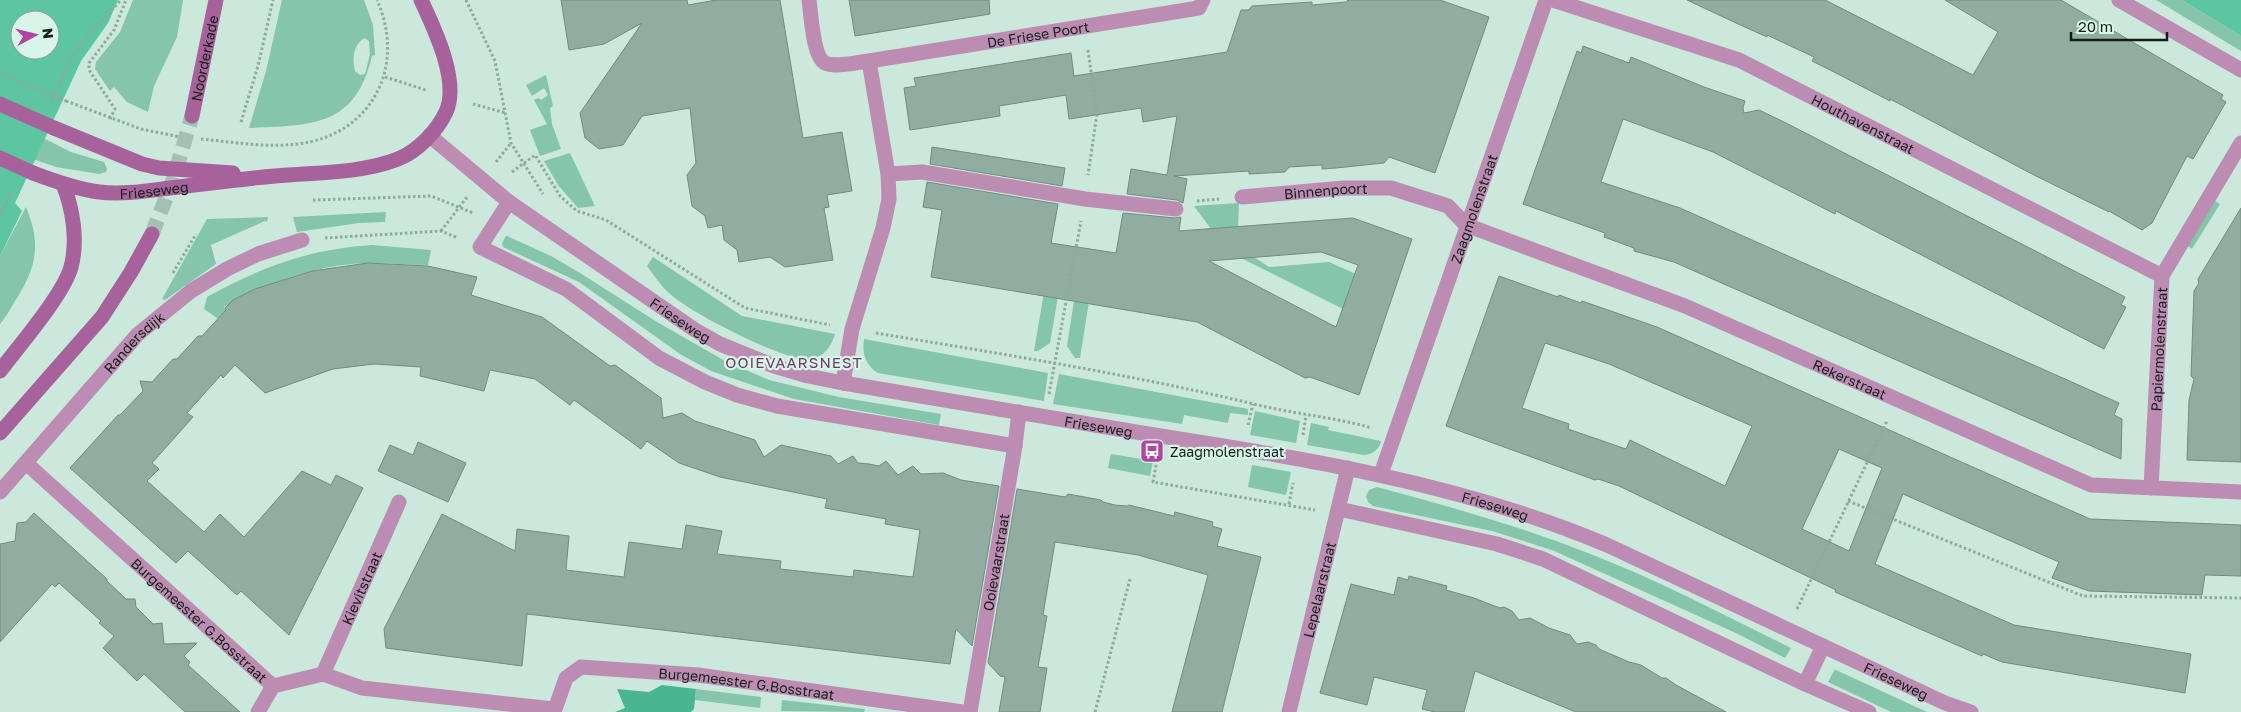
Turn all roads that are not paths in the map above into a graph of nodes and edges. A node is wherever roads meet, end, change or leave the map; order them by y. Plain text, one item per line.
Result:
1 (216, 0) edge
2 (421, 0) edge
3 (809, 0) edge
4 (1203, 0) edge
5 (1546, 0) edge
6 (1553, 0) edge
7 (2120, 0) edge
8 (868, 61) junction
9 (2241, 70) edge
10 (0, 104) edge
11 (192, 116) tunnel mouth
12 (430, 136) junction
13 (2241, 143) edge
14 (0, 158) edge
15 (888, 174) junction
16 (277, 176) junction
17 (64, 184) junction
18 (1242, 197) road end
19 (510, 202) junction
20 (1176, 209) road end
21 (1466, 225) junction
22 (152, 234) tunnel mouth
23 (302, 240) road end
24 (2162, 276) junction
25 (0, 371) edge
26 (844, 383) junction
27 (1019, 412) junction
28 (0, 433) edge
29 (1015, 446) junction
30 (26, 463) junction
31 (1348, 468) junction
32 (1381, 474) junction
33 (2151, 488) junction
34 (0, 492) edge
35 (2241, 492) edge
36 (399, 502) dead end
37 (1339, 510) junction
38 (1823, 646) junction
39 (323, 674) junction
40 (1805, 684) junction
41 (273, 686) junction
42 (554, 711) edge
43 (258, 712) edge
44 (963, 712) edge
45 (970, 712) edge
46 (1289, 712) edge
47 (1869, 712) edge
48 (1971, 712) edge

1 - 11 street, Noorderkade
2 - 12 street, Frieseweg
3 - 8 street, De Friese Poort
4 - 8 street, De Friese Poort
5 - 21 street, Zaagmolenstraat
6 - 24 street, Houthavenstraat
7 - 9 street
8 - 15 street
10 - 16 street, Frieseweg, bridge
12 - 16 street, Frieseweg
12 - 19 street, Frieseweg
13 - 24 street, Papiermolenstraat
14 - 17 street, Frieseweg, bridge
15 - 20 street
15 - 26 street
16 - 17 street, Frieseweg
17 - 25 street
18 - 21 street, Binnenpoort
19 - 26 street, Frieseweg
19 - 29 street
21 - 32 street, Zaagmolenstraat
21 - 33 street, Rekerstraat
22 - 28 street
23 - 30 street, Randersdijk
24 - 33 street, Papiermolenstraat
26 - 27 street, Frieseweg
27 - 29 street, Ooievaarstraat
27 - 31 street, Frieseweg
29 - 45 street, Ooievaarstraat
30 - 34 street, Randersdijk
30 - 41 street, Burgemeester G.Bosstraat
31 - 32 street, Frieseweg
31 - 37 street, Lepelaarstraat
32 - 38 street, Frieseweg
33 - 35 street, Rekerstraat
36 - 39 street, Kievitstraat
37 - 40 street
37 - 46 street, Lepelaarstraat
38 - 40 street
38 - 48 street, Frieseweg
39 - 41 street, Burgemeester G.Bosstraat
39 - 42 street, Burgemeester G.Bosstraat
40 - 47 street
41 - 43 street
42 - 44 street, Burgemeester G.Bosstraat

